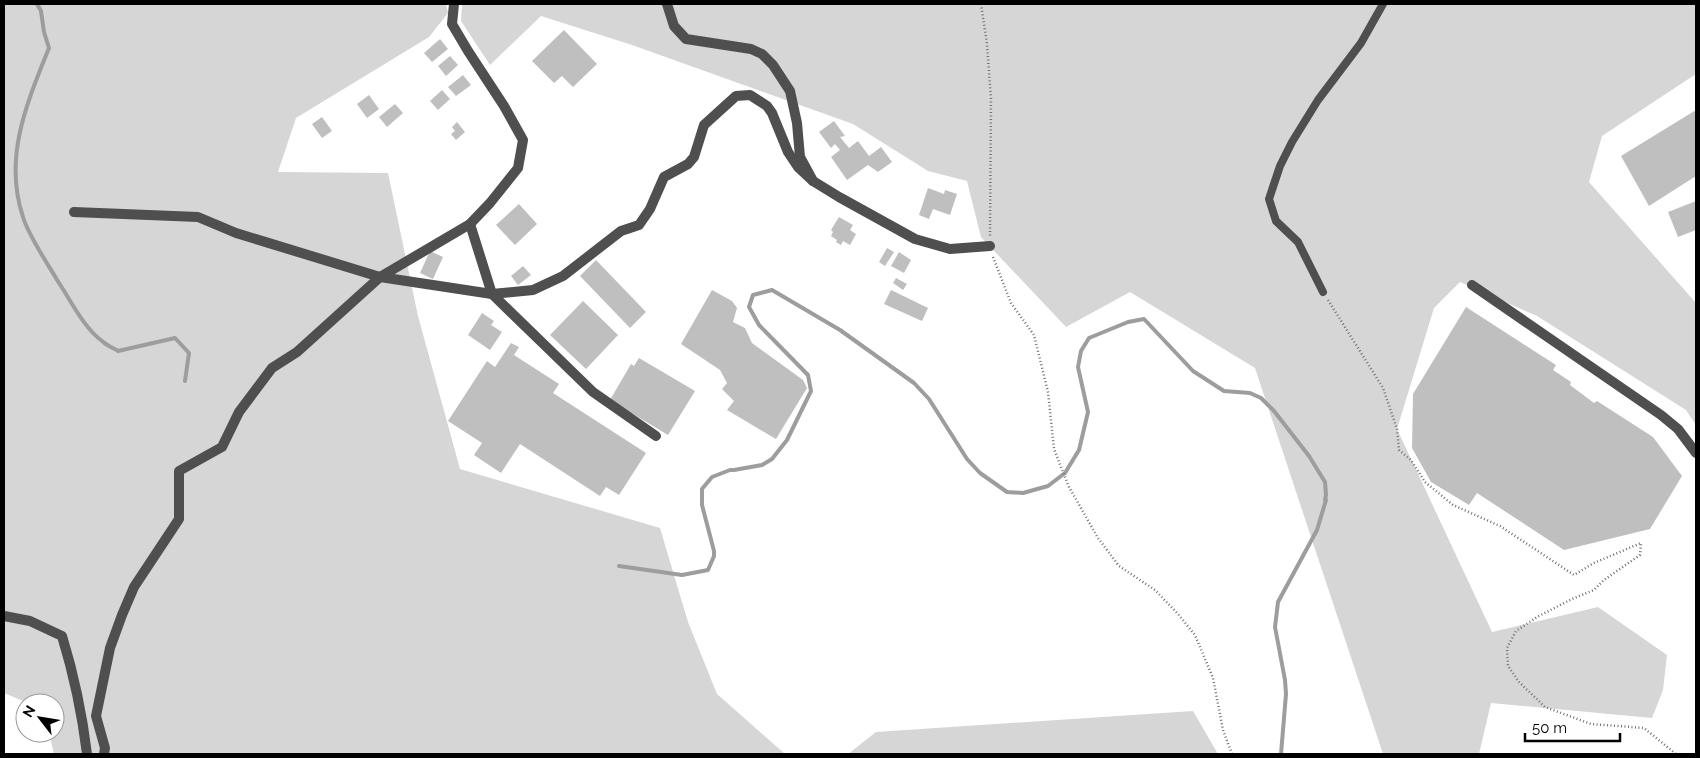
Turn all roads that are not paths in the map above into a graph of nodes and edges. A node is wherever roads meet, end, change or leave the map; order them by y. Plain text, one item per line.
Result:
1 (454, 4) edge
2 (667, 4) edge
3 (1383, 4) edge
4 (813, 181) junction
5 (74, 212) dead end
6 (470, 224) junction
7 (990, 246) road end
8 (380, 277) junction
9 (1472, 285) dead end
10 (1323, 292) road end
11 (492, 294) junction
12 (656, 436) dead end
13 (1696, 453) edge
14 (4, 616) edge
15 (87, 754) edge
16 (104, 754) edge

1 - 6 street
2 - 4 street
3 - 10 lane
4 - 7 street
4 - 11 street
5 - 8 street
6 - 8 street
6 - 11 street
8 - 11 street
8 - 16 street
9 - 13 street
11 - 12 street
14 - 15 street

